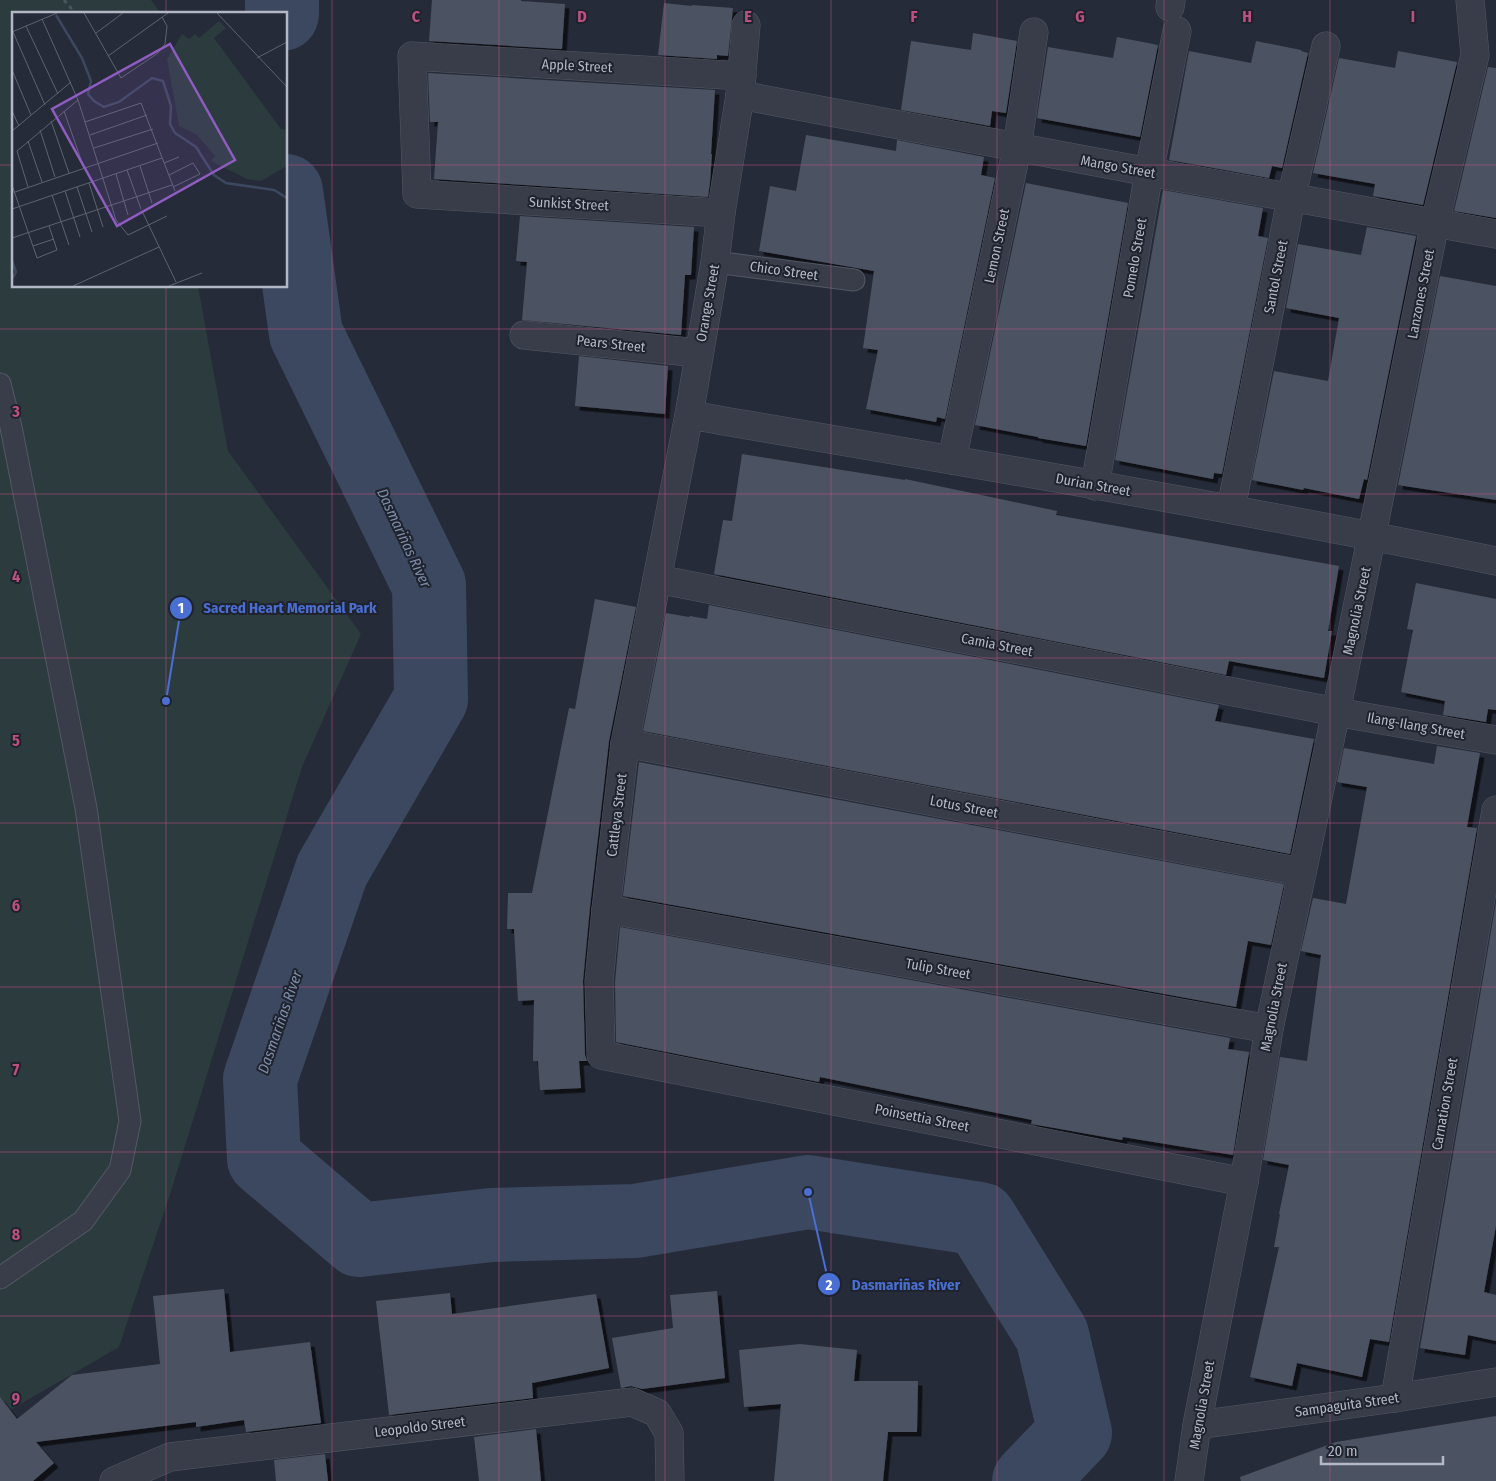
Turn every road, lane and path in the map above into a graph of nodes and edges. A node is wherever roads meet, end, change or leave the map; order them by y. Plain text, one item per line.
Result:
1 (64, 0) edge
2 (1470, 0) edge
3 (74, 12) edge
4 (1172, 13) edge
5 (746, 25) dead end
6 (1034, 32) dead end
7 (1326, 46) dead end
8 (741, 85) junction
9 (1018, 148) junction
10 (1149, 172) junction
11 (417, 194) joint
12 (1291, 199) junction
13 (721, 213) junction
14 (1435, 224) junction
15 (1496, 234) edge
16 (715, 262) junction
17 (854, 280) dead end
18 (524, 335) dead end
19 (699, 353) junction
20 (0, 384) edge
21 (690, 415) junction
22 (952, 460) junction
23 (1096, 486) junction
24 (1231, 510) junction
25 (1372, 535) junction
26 (1496, 561) edge
27 (657, 579) junction
28 (1336, 712) junction
29 (1496, 740) edge
30 (625, 742) junction
31 (1496, 810) edge
32 (1302, 872) junction
33 (606, 908) junction
34 (1269, 1029) junction
35 (601, 1055) joint
36 (1244, 1182) junction
37 (0, 1278) edge
38 (1496, 1382) edge
39 (1395, 1398) junction
40 (1197, 1425) junction
41 (114, 1481) edge
42 (670, 1481) edge
43 (1189, 1481) edge

1 - 3 path
2 - 14 street, Lanzones Street
4 - 10 street, Pomelo Street
5 - 8 street, Orange Street
6 - 9 street, Lemon Street
7 - 12 street, Santol Street
8 - 9 street, Mango Street
8 - 11 street, Apple Street
8 - 13 street, Orange Street
9 - 10 street, Mango Street
9 - 22 street, Lemon Street
10 - 12 street, Mango Street
10 - 23 street, Pomelo Street
11 - 13 street, Sunkist Street
12 - 14 street, Mango Street
12 - 24 street, Santol Street
13 - 16 street, Orange Street
14 - 15 street, Mango Street
14 - 25 street, Lanzones Street
16 - 17 lane, Chico Street
16 - 19 street, Orange Street
18 - 19 street, Pears Street
19 - 21 street, Orange Street
20 - 37 lane
21 - 22 street, Durian Street
21 - 27 street, Orange Street
22 - 23 street, Durian Street
23 - 24 street, Durian Street
24 - 25 street, Durian Street
25 - 26 street, Durian Street
25 - 28 street, Magnolia Street
27 - 28 street, Camia Street
27 - 30 street, Cattleya Street
28 - 29 street, Ilang-Ilang Street
28 - 32 street, Magnolia Street
30 - 32 street, Lotus Street
30 - 33 street, Cattleya Street
31 - 39 street, Carnation Street
32 - 34 street, Magnolia Street
33 - 34 street, Tulip Street
33 - 35 street, Cattleya Street
34 - 36 street, Magnolia Street
35 - 36 street, Poinsettia Street
36 - 40 street, Magnolia Street
38 - 39 street, Sampaguita Street
39 - 40 street, Sampaguita Street
40 - 43 street, Magnolia Street
41 - 42 street, Leopoldo Street

